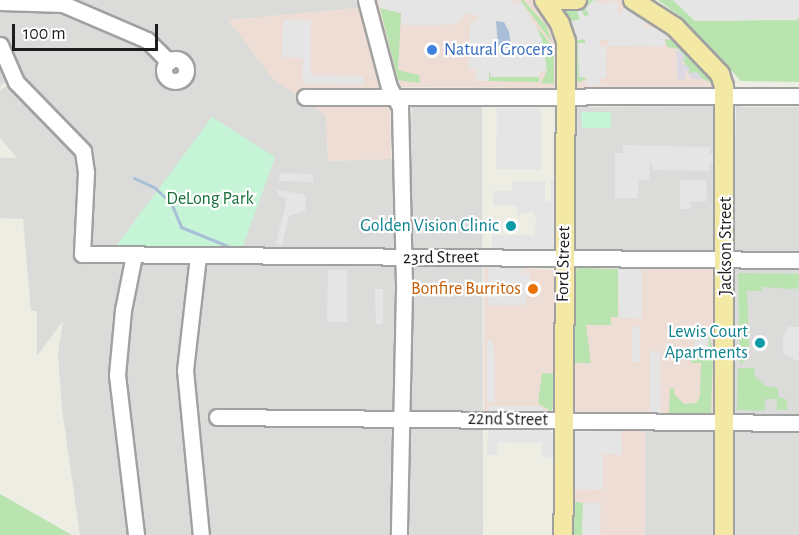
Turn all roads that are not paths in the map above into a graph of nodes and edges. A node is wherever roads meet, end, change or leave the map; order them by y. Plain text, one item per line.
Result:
1 (366, 0) edge
2 (544, 0) edge
3 (551, 0) edge
4 (577, 0) edge
5 (633, 0) edge
6 (0, 2) edge
7 (0, 45) edge
8 (169, 62) dead end
9 (799, 96) edge
10 (305, 97) dead end
11 (726, 97) junction
12 (396, 98) junction
13 (568, 98) junction
14 (134, 255) junction
15 (198, 256) junction
16 (564, 258) junction
17 (403, 259) junction
18 (799, 260) edge
19 (725, 261) junction
20 (217, 417) dead end
21 (400, 418) junction
22 (563, 421) junction
23 (726, 423) junction
24 (799, 423) edge
25 (136, 535) edge
26 (201, 535) edge
27 (399, 535) edge
28 (563, 535) edge
29 (724, 535) edge

1 - 12 street
2 - 13 main road, Ford Street
3 - 4 main road
5 - 11 main road, Jackson Street
6 - 8 street
7 - 14 street, 23rd Street
9 - 11 street
10 - 12 street
11 - 13 street
11 - 19 main road, Jackson Street
12 - 13 street
12 - 17 street
13 - 16 main road, Ford Street
14 - 15 street, 23rd Street
14 - 25 street
15 - 17 street, 23rd Street
15 - 26 street
16 - 17 street, 23rd Street
16 - 19 street, 23rd Street
16 - 22 main road, Ford Street
17 - 21 street
18 - 19 street, 23rd Street
19 - 23 main road, Jackson Street
20 - 21 street, 22nd Street
21 - 22 street, 22nd Street
21 - 27 street
22 - 23 street, 22nd Street
22 - 28 main road, Ford Street
23 - 24 street, 22nd Street
23 - 29 main road, Jackson Street

